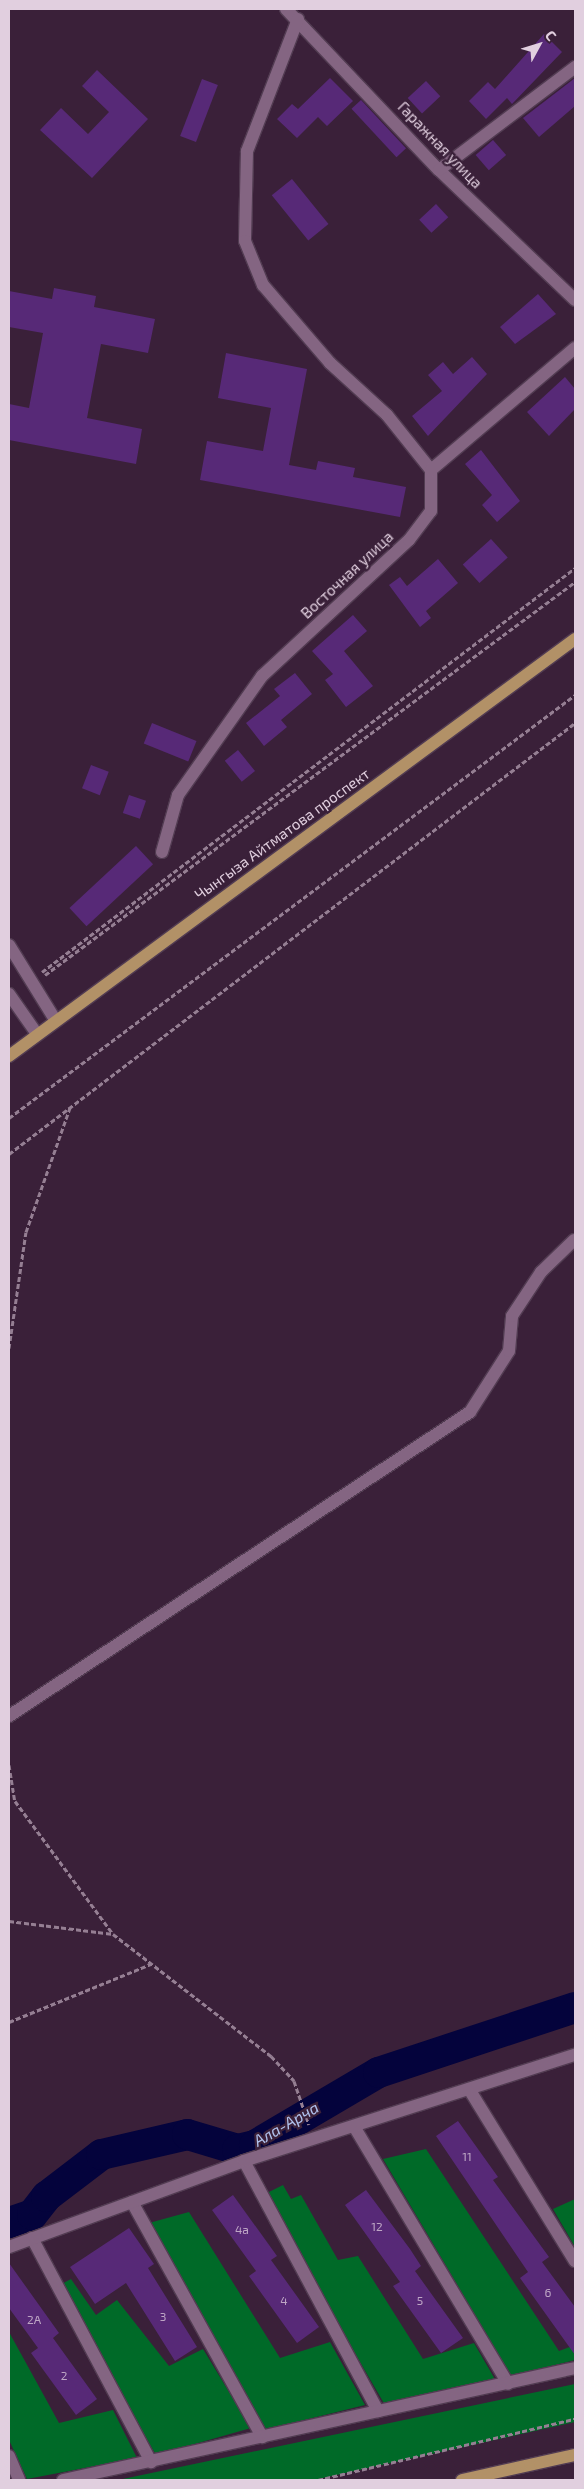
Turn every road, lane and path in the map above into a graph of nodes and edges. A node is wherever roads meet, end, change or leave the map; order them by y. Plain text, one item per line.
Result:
1 (286, 9) edge
2 (298, 19) junction
3 (575, 68) edge
4 (439, 170) junction
5 (575, 300) edge
6 (575, 348) edge
7 (431, 470) junction
8 (575, 568) edge
9 (575, 582) edge
10 (575, 639) edge
11 (575, 696) edge
12 (575, 722) edge
13 (162, 852) dead end
14 (9, 945) edge
15 (28, 983) junction
16 (9, 994) edge
17 (56, 1020) junction
18 (37, 1034) junction
19 (9, 1056) edge
20 (71, 1107) junction
21 (9, 1118) edge
22 (9, 1154) edge
23 (574, 1240) dead end
24 (9, 1348) edge
25 (9, 1716) edge
26 (9, 1765) edge
27 (9, 1921) edge
28 (113, 1934) junction
29 (152, 1964) junction
30 (9, 2022) edge
31 (575, 2055) edge
32 (469, 2089) junction
33 (355, 2128) junction
34 (315, 2140) junction
35 (244, 2162) junction
36 (132, 2202) junction
37 (32, 2238) junction
38 (9, 2247) edge
39 (575, 2261) edge
40 (575, 2368) edge
41 (508, 2384) junction
42 (378, 2411) junction
43 (575, 2418) edge
44 (262, 2437) junction
45 (575, 2455) edge
46 (9, 2456) edge
47 (151, 2462) junction
48 (19, 2480) edge
49 (63, 2480) edge
50 (318, 2480) edge
51 (462, 2480) edge

1 - 2 street, Гаражная улица
2 - 4 street, Гаражная улица
2 - 7 street
3 - 4 street
4 - 5 street, Гаражная улица
6 - 7 street
7 - 13 street, Восточная улица
8 - 15 path
9 - 15 path
10 - 17 main road, Чынгыза Айтматова проспект
11 - 21 path
12 - 20 path
14 - 15 street
15 - 17 street
16 - 18 street
17 - 18 main road, Чынгыза Айтматова проспект
18 - 19 main road, Чынгыза Айтматова проспект
20 - 22 path
20 - 24 path
23 - 25 street
26 - 28 path
27 - 28 path
28 - 29 path
29 - 30 path
29 - 34 path
31 - 32 street
32 - 33 street
32 - 39 street
33 - 34 street
33 - 41 street
34 - 35 street
35 - 36 street
35 - 42 street
36 - 37 street
36 - 44 street
37 - 38 street
37 - 47 street
40 - 41 street
41 - 42 street
42 - 44 street
43 - 50 path
44 - 47 street
45 - 51 main road
46 - 48 street
47 - 49 street

